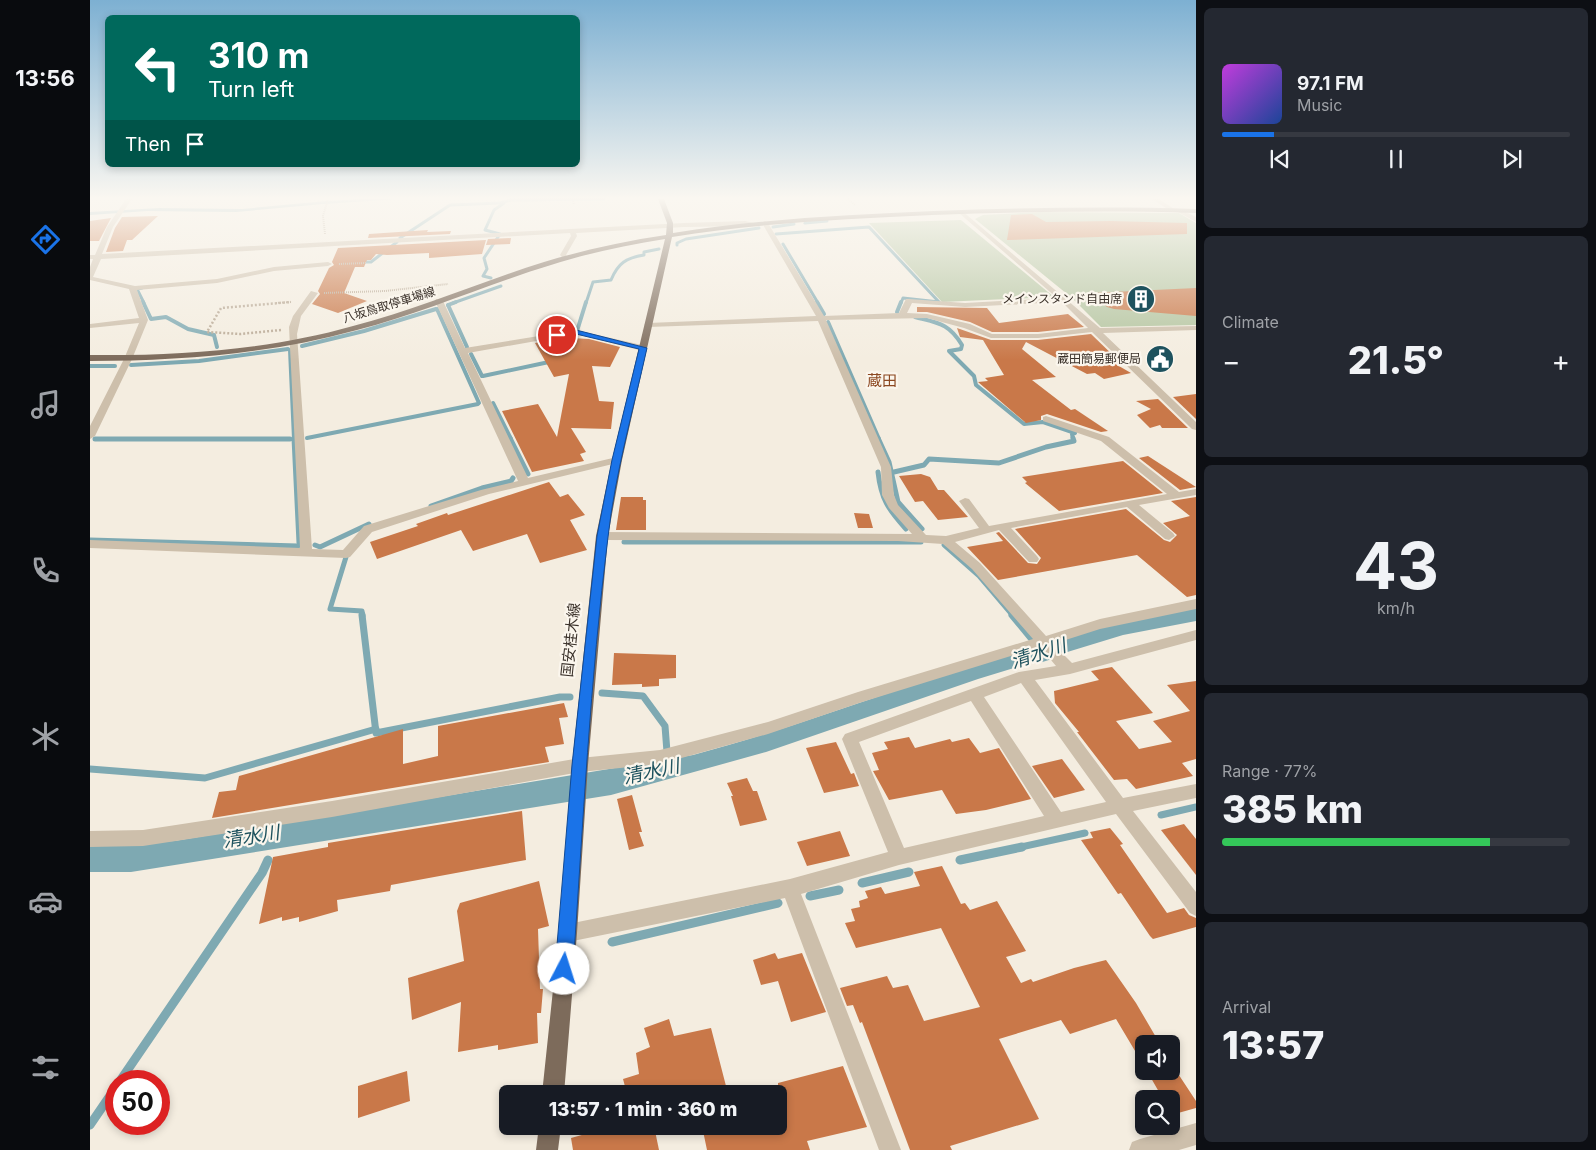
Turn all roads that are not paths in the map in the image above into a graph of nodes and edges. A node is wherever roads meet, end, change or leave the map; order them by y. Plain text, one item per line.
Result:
1 (170, 253) edge
2 (564, 253) edge
3 (586, 253) edge
4 (664, 253) edge
5 (782, 253) edge
6 (1009, 253) edge
7 (93, 257) edge
8 (565, 258) junction
9 (328, 264) road end
10 (90, 277) edge
11 (132, 288) junction
12 (311, 297) road end
13 (1064, 300) junction
14 (440, 302) junction
15 (902, 315) junction
16 (821, 318) junction
17 (144, 320) junction
18 (648, 325) junction
19 (90, 326) edge
20 (1196, 328) edge
21 (1097, 330) junction
22 (294, 342) junction
23 (643, 348) junction
24 (464, 351) junction
25 (90, 358) edge
26 (128, 359) junction
27 (1046, 420) dead end
28 (1196, 427) edge
29 (90, 436) edge
30 (617, 460) junction
31 (524, 482) junction
32 (1196, 492) edge
33 (1176, 495) junction
34 (965, 502) dead end
35 (1128, 504) junction
36 (1002, 526) junction
37 (986, 530) junction
38 (602, 536) junction
39 (1169, 536) dead end
40 (921, 537) junction
41 (946, 540) junction
42 (90, 544) edge
43 (306, 552) junction
44 (1033, 559) dead end
45 (1196, 604) edge
46 (1196, 635) edge
47 (1042, 640) junction
48 (1070, 669) junction
49 (1024, 676) junction
50 (974, 694) junction
51 (579, 769) junction
52 (1196, 791) edge
53 (1120, 806) junction
54 (1057, 821) junction
55 (90, 840) edge
56 (899, 858) junction
57 (790, 888) junction
58 (1196, 908) edge
59 (568, 933) junction
60 (553, 1085) edge
61 (1196, 1134) edge
62 (549, 1135) edge
63 (547, 1150) edge
64 (890, 1150) edge
65 (1140, 1150) edge

1 - 7 street
2 - 8 street
3 - 8 main road, 八坂鳥取停車場線
4 - 18 main road, 国安桂木線
5 - 16 street
6 - 13 street
7 - 10 street
8 - 14 main road, 八坂鳥取停車場線
9 - 11 street
10 - 11 street
11 - 17 street
12 - 22 street
13 - 15 street
13 - 21 street
14 - 22 main road, 八坂鳥取停車場線
14 - 24 street
15 - 16 street
15 - 21 street
16 - 18 street
16 - 40 street
17 - 19 street
17 - 26 street
18 - 23 main road, 国安桂木線
20 - 21 street
21 - 28 street
22 - 26 main road, 八坂鳥取停車場線
22 - 43 street
23 - 24 street
23 - 30 main road, 国安桂木線
24 - 31 street
25 - 26 main road, 八坂鳥取停車場線
26 - 29 street
27 - 33 street
30 - 31 street
30 - 38 main road, 国安桂木線
31 - 43 street
32 - 33 street
33 - 35 street
34 - 37 street
35 - 36 street
35 - 39 street
36 - 37 street
36 - 44 street
37 - 41 street
38 - 40 street
38 - 51 main road, 国安桂木線
40 - 41 street
41 - 47 street
42 - 43 street
45 - 47 street
46 - 48 street
47 - 48 street
47 - 51 street
48 - 49 street
49 - 50 street
49 - 53 street
50 - 54 street
50 - 56 street
51 - 55 street
51 - 59 main road, 国安桂木線
52 - 53 street
53 - 54 street
53 - 58 street
54 - 56 street
56 - 57 street
57 - 59 street
57 - 64 street
59 - 60 main road, 国安桂木線
61 - 65 street
62 - 63 main road

